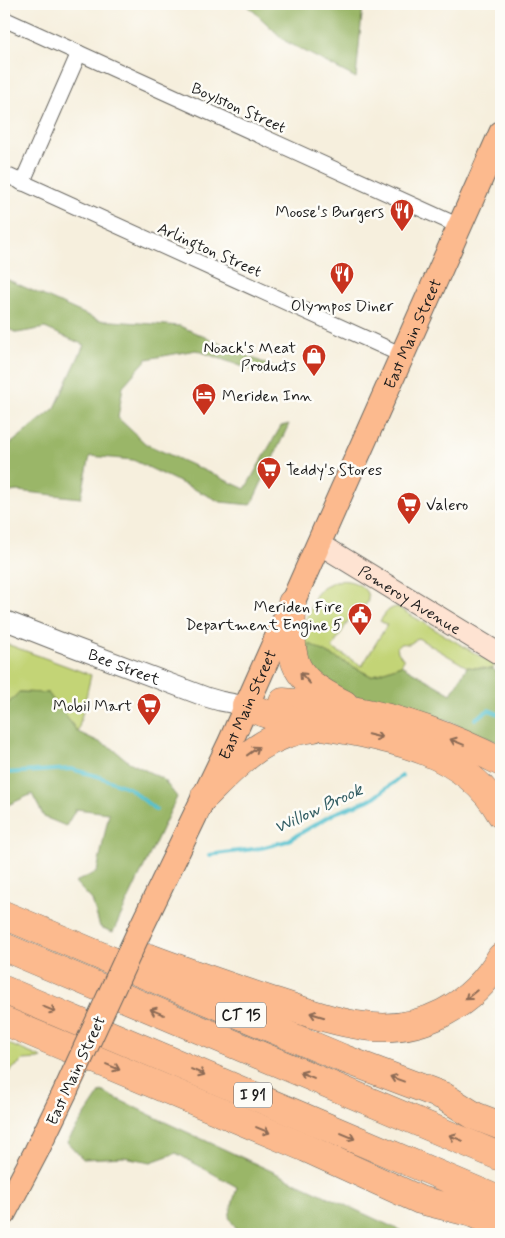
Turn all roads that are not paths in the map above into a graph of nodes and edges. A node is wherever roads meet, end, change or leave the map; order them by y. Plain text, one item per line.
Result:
1 (4, 19) edge
2 (79, 53) junction
3 (501, 133) edge
4 (4, 174) edge
5 (22, 183) junction
6 (459, 226) junction
7 (402, 355) junction
8 (318, 543) junction
9 (292, 603) junction
10 (4, 620) edge
11 (501, 655) edge
12 (246, 706) junction
13 (361, 712) junction
14 (328, 726) junction
15 (501, 762) edge
16 (204, 796) junction
17 (501, 814) edge
18 (4, 915) edge
19 (40, 930) junction
20 (4, 947) edge
21 (501, 957) edge
22 (4, 990) edge
23 (4, 1021) edge
24 (443, 1096) junction
25 (501, 1114) edge
26 (501, 1126) edge
27 (501, 1157) edge
28 (420, 1200) junction
29 (501, 1201) edge
30 (4, 1213) edge
31 (501, 1226) edge
32 (491, 1234) edge

1 - 2 street, Boylston Street
2 - 5 street
2 - 6 street, Boylston Street
3 - 6 main road, East Main Street
4 - 5 street, Arlington Street
5 - 7 street, Arlington Street
6 - 7 main road, East Main Street
7 - 8 main road, East Main Street
8 - 9 main road, East Main Street
8 - 11 main road, Pomeroy Avenue
9 - 12 main road, East Main Street
13 -> 9 highway
10 - 12 street, Bee Street
12 - 13 highway
12 - 14 highway
12 - 16 main road, East Main Street
15 -> 13 highway
16 -> 14 highway
14 -> 17 highway
16 - 30 main road, East Main Street, bridge
18 - 19 highway, CT 15
21 -> 19 highway
24 -> 19 highway, CT 15
27 -> 20 highway, I 91
22 -> 29 highway, I 91
23 -> 28 highway
24 - 25 highway, CT 15
24 - 26 highway
28 - 31 highway
28 - 32 highway

